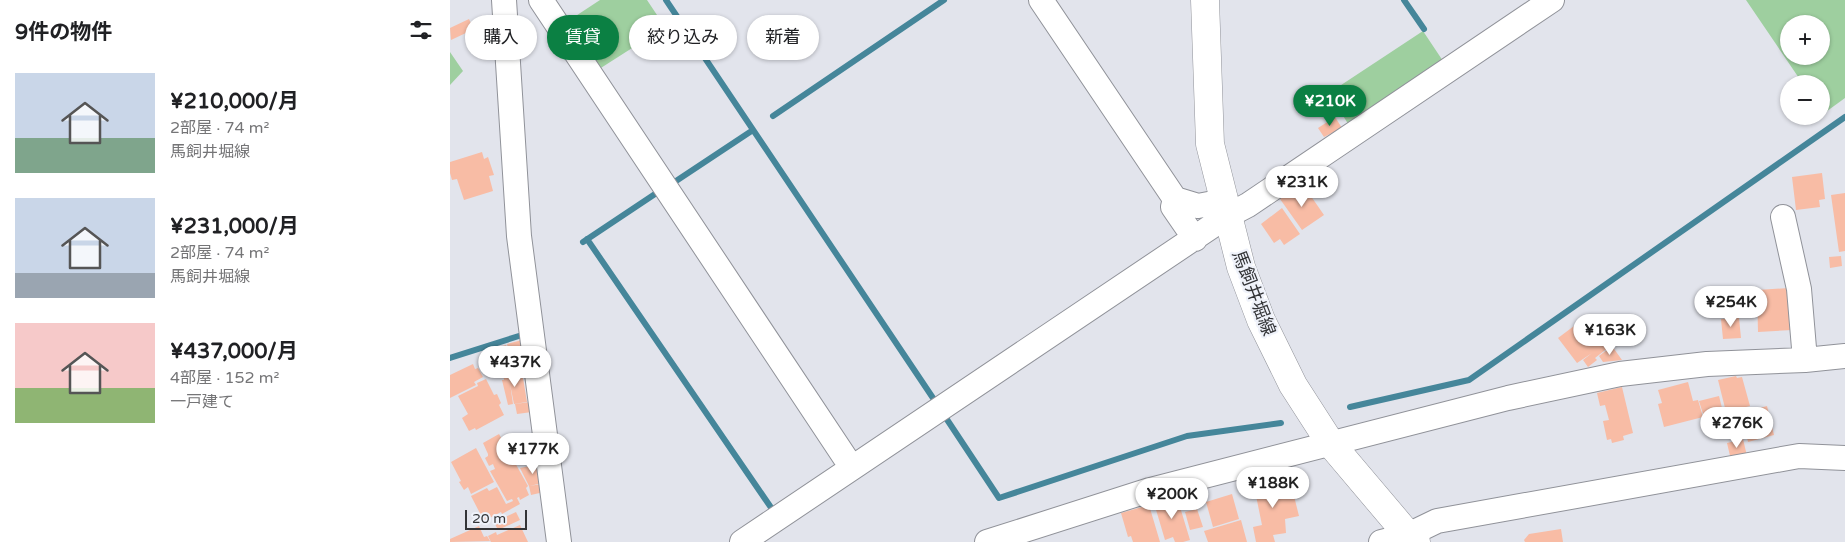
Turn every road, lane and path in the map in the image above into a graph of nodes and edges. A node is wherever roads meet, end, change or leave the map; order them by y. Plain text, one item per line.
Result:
1 (504, 0) edge
2 (540, 0) edge
3 (1042, 0) edge
4 (1205, 0) edge
5 (1552, 0) edge
6 (1176, 199) junction
7 (1226, 208) junction
8 (1783, 217) dead end
9 (1195, 239) junction
10 (1845, 356) edge
11 (1805, 360) junction
12 (1331, 444) junction
13 (1845, 458) edge
14 (852, 468) junction
15 (1412, 538) edge
16 (1001, 540) edge
17 (559, 542) edge
18 (742, 542) edge
19 (1380, 542) edge

1 - 17 street
2 - 14 street
3 - 6 street
4 - 7 main road, 馬飼井堀線
5 - 7 street
6 - 7 street
6 - 9 street
7 - 9 street
7 - 12 main road, 馬飼井堀線
8 - 11 street
9 - 14 street
10 - 11 street
11 - 12 street
12 - 15 main road, 馬飼井堀線
12 - 16 street
13 - 15 street
14 - 18 street
15 - 19 street

